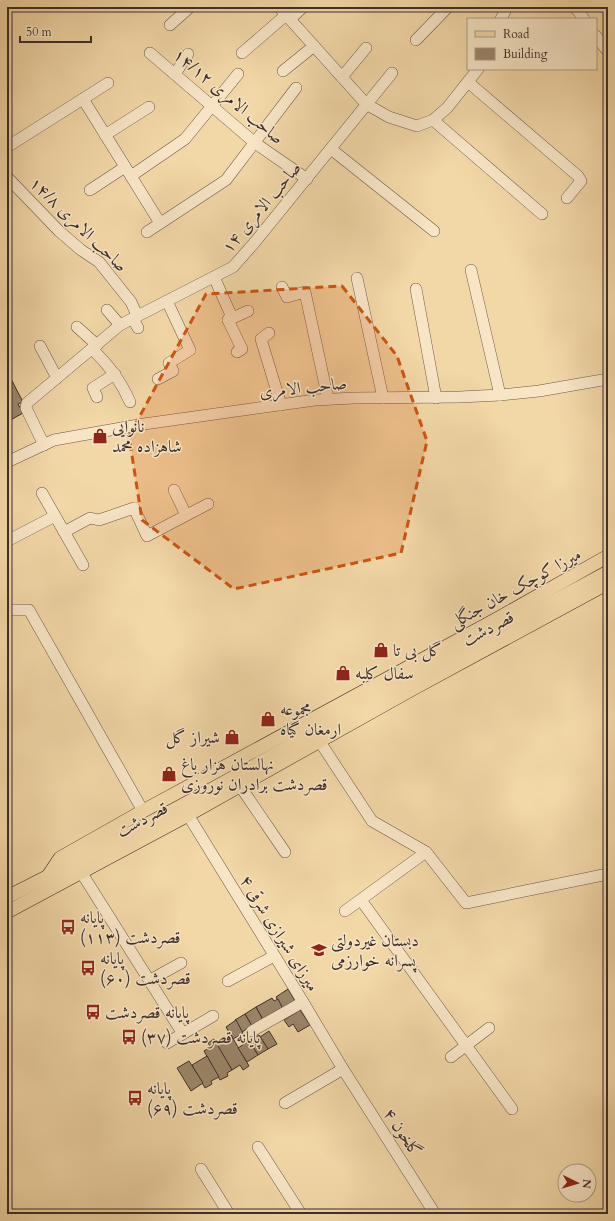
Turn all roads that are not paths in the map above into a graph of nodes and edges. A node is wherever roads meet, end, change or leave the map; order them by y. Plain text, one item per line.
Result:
1 (190, 7) edge
2 (303, 7) edge
3 (448, 7) edge
4 (507, 7) edge
5 (575, 7) edge
6 (285, 13) edge
7 (502, 18) edge
8 (583, 18) edge
9 (170, 25) dead end
10 (597, 37) edge
11 (416, 40) dead end
12 (314, 46) junction
13 (366, 48) dead end
14 (608, 52) edge
15 (150, 53) dead end
16 (242, 53) dead end
17 (188, 54) dead end
18 (477, 70) edge
19 (283, 71) dead end
20 (392, 73) dead end
21 (175, 74) junction
22 (238, 74) dead end
23 (342, 77) junction
24 (468, 82) junction
25 (108, 83) dead end
26 (296, 88) dead end
27 (83, 99) junction
28 (366, 104) junction
29 (213, 106) junction
30 (149, 107) dead end
31 (433, 120) junction
32 (105, 134) junction
33 (255, 143) junction
34 (7, 147) edge
35 (331, 149) junction
36 (128, 172) junction
37 (7, 177) edge
38 (307, 179) junction
39 (90, 190) dead end
40 (568, 198) dead end
41 (542, 214) dead end
42 (160, 223) junction
43 (434, 231) dead end
44 (147, 232) dead end
45 (471, 270) dead end
46 (214, 277) junction
47 (357, 278) dead end
48 (282, 287) dead end
49 (416, 289) dead end
50 (167, 301) junction
51 (107, 310) dead end
52 (248, 311) dead end
53 (228, 320) junction
54 (136, 321) junction
55 (120, 325) junction
56 (77, 327) dead end
57 (270, 333) dead end
58 (40, 346) dead end
59 (94, 347) junction
60 (237, 352) dead end
61 (115, 374) junction
62 (57, 378) junction
63 (608, 378) edge
64 (158, 379) dead end
65 (500, 395) junction
66 (98, 397) dead end
67 (383, 398) junction
68 (436, 398) junction
69 (328, 399) junction
70 (130, 402) dead end
71 (281, 405) junction
72 (44, 445) junction
73 (7, 462) edge
74 (174, 490) dead end
75 (42, 493) dead end
76 (208, 504) dead end
77 (186, 515) junction
78 (55, 516) junction
79 (64, 532) junction
80 (7, 541) edge
81 (608, 556) edge
82 (83, 565) dead end
83 (608, 572) edge
84 (608, 582) edge
85 (7, 610) edge
86 (402, 677) junction
87 (320, 742) junction
88 (238, 781) junction
89 (185, 810) junction
90 (143, 811) junction
91 (285, 852) dead end
92 (426, 852) junction
93 (79, 867) junction
94 (608, 874) edge
95 (49, 883) junction
96 (7, 897) edge
97 (361, 900) junction
98 (345, 911) dead end
99 (7, 912) edge
100 (274, 956) junction
101 (181, 963) dead end
102 (150, 980) junction
103 (228, 981) dead end
104 (303, 1002) junction
105 (212, 1016) dead end
106 (489, 1028) dead end
107 (252, 1031) dead end
108 (183, 1034) junction
109 (166, 1043) dead end
110 (466, 1045) junction
111 (451, 1057) dead end
112 (343, 1069) junction
113 (285, 1103) dead end
114 (512, 1109) dead end
115 (258, 1147) dead end
116 (201, 1169) dead end
117 (229, 1214) edge
118 (301, 1214) edge
119 (435, 1214) edge

1 - 9 street
2 - 6 street
3 - 11 street
4 - 7 street
5 - 8 street
6 - 12 street
6 - 16 street
10 - 14 street
12 - 19 street
12 - 23 street
13 - 23 street
15 - 21 street, ۱۴/۱۲ صاحب الامری
17 - 21 street
18 - 24 street
20 - 28 street, ۱۴ صاحب الامری
21 - 29 street, ۱۴/۱۲ صاحب الامری
22 - 29 street
23 - 28 street
24 - 31 street
24 - 40 street
25 - 27 street
26 - 33 street
27 - 32 street
27 - 34 street
28 - 31 street
28 - 35 street, ۱۴ صاحب الامری
29 - 33 street, ۱۴/۱۲ صاحب الامری
29 - 36 street
30 - 32 street
31 - 41 street
32 - 36 street
33 - 38 street, ۱۴/۱۲ صاحب الامری
33 - 42 street
35 - 38 street, ۱۴ صاحب الامری
35 - 43 street
36 - 39 street
36 - 42 street
37 - 54 street, صاحب الامری ۱۴/۸
38 - 46 street, ۱۴ صاحب الامری
42 - 44 street
45 - 65 street
46 - 50 street, ۱۴ صاحب الامری
46 - 53 street
47 - 67 street
48 - 69 street
49 - 68 street
50 - 54 street, ۱۴ صاحب الامری
50 - 64 street
51 - 55 street
52 - 53 street
53 - 60 street
54 - 55 street, ۱۴ صاحب الامری
55 - 59 street, ۱۴ صاحب الامری
56 - 59 street
57 - 71 street
58 - 62 street
59 - 61 street
59 - 62 street, ۱۴ صاحب الامری
61 - 66 street
61 - 70 street
62 - 72 street, ۱۴ صاحب الامری
63 - 65 street, صاحب الامری
65 - 68 street, صاحب الامری
67 - 68 street, صاحب الامری
67 - 69 street, صاحب الامری
69 - 71 street, صاحب الامری
71 - 72 street, صاحب الامری
72 - 73 street, صاحب الامری
74 - 77 street
75 - 78 street
76 - 77 street
77 - 79 street
78 - 79 street
78 - 80 street
79 - 82 street
81 - 86 main road, میرزا کوچک خان جنگلی
83 - 86 main road, قصردشت
84 - 87 main road, قصردشت
85 - 90 street
86 - 88 main road, قصردشت
86 - 90 main road, میرزا کوچک خان جنگلی
87 - 88 main road, قصردشت
87 - 92 street
88 - 89 main road, قصردشت
88 - 91 street
89 - 93 main road, قصردشت
89 - 100 street, ۴ میرزای شیرازی شرقی
90 - 95 main road, میرزا کوچک خان جنگلی
92 - 94 street
92 - 97 street
93 - 95 main road, قصردشت
93 - 102 street
95 - 96 main road, قصردشت
95 - 99 main road, قصردشت
97 - 98 street
97 - 110 street
100 - 103 street
100 - 104 street, ۴ میرزای شیرازی شرقی
101 - 102 street
102 - 108 street
104 - 107 street
104 - 112 street, ۴ میرزای شیرازی شرقی
105 - 108 street
106 - 110 street
108 - 109 street
110 - 111 street
110 - 114 street
112 - 113 street
112 - 119 street, ۴ گلخون
115 - 118 street
116 - 117 street

